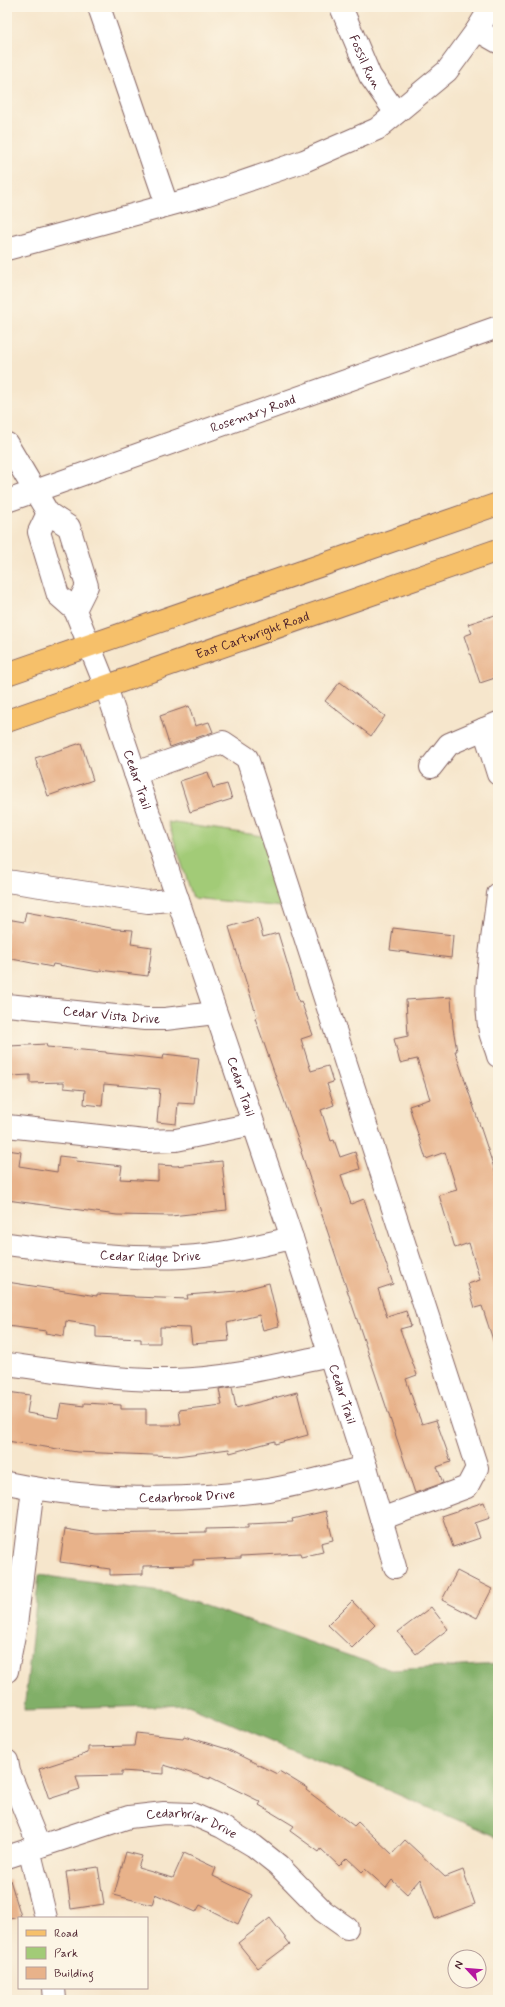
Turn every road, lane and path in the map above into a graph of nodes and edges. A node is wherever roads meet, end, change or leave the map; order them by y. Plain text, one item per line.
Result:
1 (99, 7) edge
2 (341, 7) edge
3 (491, 7) edge
4 (477, 30) junction
5 (498, 42) edge
6 (396, 113) junction
7 (167, 205) junction
8 (7, 249) edge
9 (498, 327) edge
10 (7, 444) edge
11 (36, 491) junction
12 (7, 501) edge
13 (498, 504) edge
14 (48, 513) junction
15 (498, 550) edge
16 (75, 610) junction
17 (88, 646) junction
18 (7, 674) edge
19 (106, 687) junction
20 (7, 721) edge
21 (491, 726) edge
22 (431, 767) dead end
23 (135, 773) junction
24 (498, 774) edge
25 (7, 881) edge
26 (498, 894) edge
27 (178, 899) junction
28 (495, 947) edge
29 (7, 1005) edge
30 (215, 1013) junction
31 (498, 1056) edge
32 (253, 1124) junction
33 (7, 1126) edge
34 (292, 1238) junction
35 (7, 1244) edge
36 (329, 1355) junction
37 (7, 1364) edge
38 (366, 1467) junction
39 (7, 1482) edge
40 (33, 1488) junction
41 (381, 1519) junction
42 (395, 1567) dead end
43 (7, 1671) edge
44 (7, 1761) edge
45 (34, 1848) junction
46 (7, 1857) edge
47 (46, 1917) edge
48 (347, 1928) dead end
49 (54, 1989) edge
50 (55, 2000) edge

1 - 7 street
2 - 6 street, Fossil Run
3 - 4 street
4 - 5 street
4 - 6 street
6 - 7 street
7 - 8 street
9 - 11 street, Rosemary Road
10 - 11 street
11 - 12 street, Rosemary Road
11 - 14 street
13 - 17 main road
14 - 16 street, Cedar Trail
14 - 16 street
15 - 19 main road, East Cartwright Road
16 - 17 street, Cedar Trail
17 - 18 main road
17 - 19 street, Cedar Trail
19 - 20 main road, East Cartwright Road
19 - 23 street, Cedar Trail
21 - 22 street
21 - 24 street
23 - 27 street, Cedar Trail
23 - 41 street
25 - 27 street
26 - 28 street
27 - 30 street, Cedar Trail
28 - 31 street
29 - 30 street, Cedar Vista Drive
30 - 32 street, Cedar Trail
32 - 33 street
32 - 34 street, Cedar Trail
34 - 35 street, Cedar Ridge Drive
34 - 36 street, Cedar Trail
36 - 37 street
36 - 38 street, Cedar Trail
38 - 40 street, Cedarbrook Drive
38 - 41 street, Cedar Trail
39 - 40 street, Cedarbrook Drive
40 - 43 street
41 - 42 street, Cedar Trail
44 - 45 street
45 - 46 street, Cedarbriar Drive
45 - 47 street
45 - 48 street, Cedarbriar Drive
49 - 50 street

